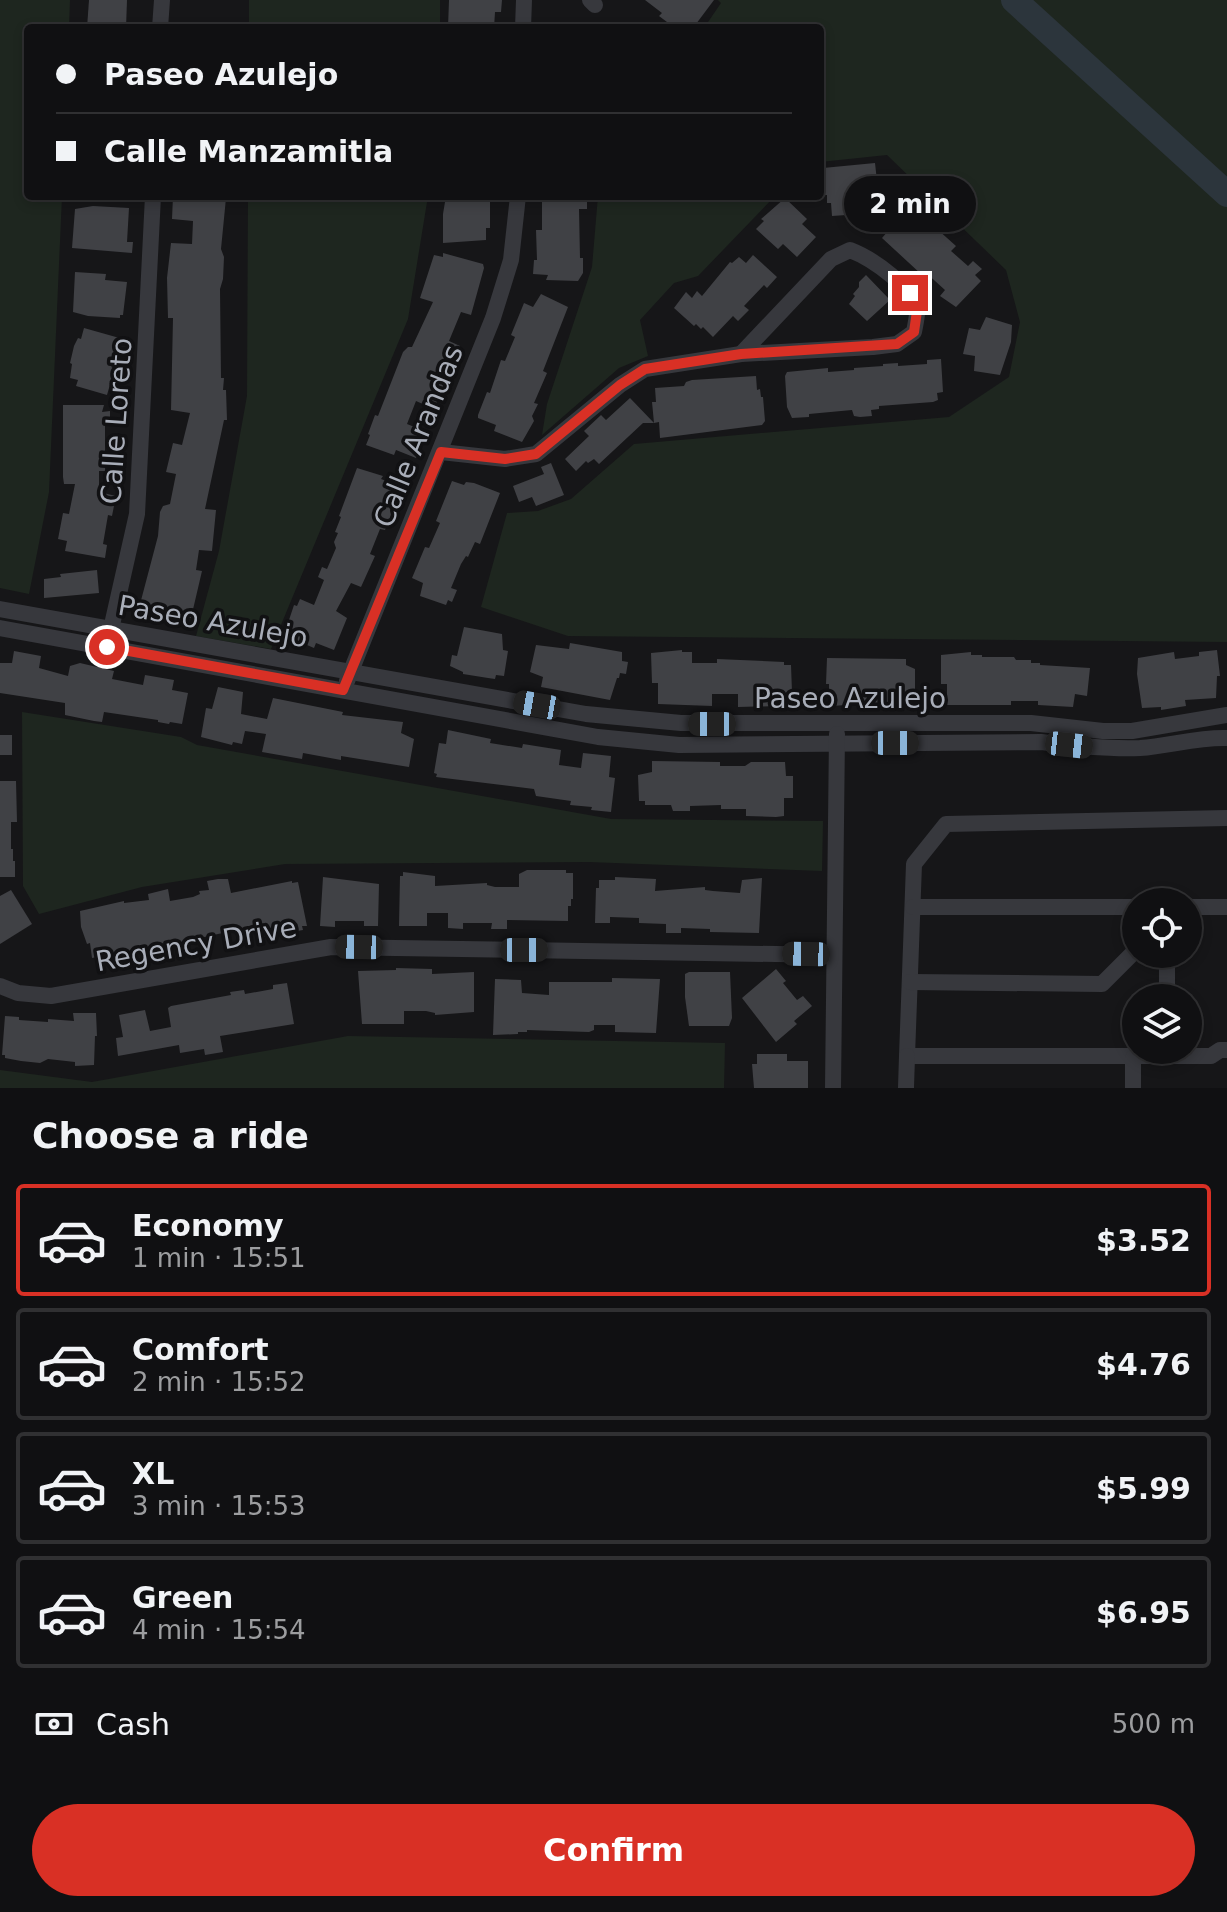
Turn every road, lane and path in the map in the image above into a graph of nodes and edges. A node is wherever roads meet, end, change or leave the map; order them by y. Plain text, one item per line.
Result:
1 (162, 0) edge
2 (524, 0) edge
3 (160, 24) edge
4 (523, 24) edge
5 (153, 200) edge
6 (518, 200) edge
7 (741, 354) junction
8 (441, 452) junction
9 (0, 609) edge
10 (0, 628) edge
11 (111, 630) junction
12 (107, 647) junction
13 (351, 672) junction
14 (343, 690) junction
15 (1227, 715) edge
16 (836, 724) junction
17 (1227, 738) edge
18 (837, 743) junction
19 (1227, 818) edge
20 (913, 907) junction
21 (1122, 907) edge
22 (1202, 907) edge
23 (1227, 907) edge
24 (834, 955) junction
25 (1122, 964) edge
26 (910, 982) junction
27 (0, 986) edge
28 (1202, 1055) edge
29 (907, 1056) junction
30 (1222, 1056) edge
31 (1122, 1058) edge
32 (1133, 1064) edge
33 (833, 1088) edge
34 (906, 1088) edge
35 (1133, 1088) edge

1 - 3 street
2 - 4 street
5 - 11 street, Calle Loreto
6 - 8 street, Calle Arandas
7 - 7 street
7 - 8 street
8 - 13 street, Calle Arandas
9 - 11 street, Paseo Azulejo
10 - 12 street, Paseo Azulejo
11 - 12 street, Calle Loreto
11 - 13 street, Paseo Azulejo
12 - 14 street, Paseo Azulejo
13 - 14 street, Calle Arandas
13 - 16 street, Paseo Azulejo
14 - 18 street, Paseo Azulejo
15 - 16 street, Paseo Azulejo
16 - 18 street
17 - 18 street, Paseo Azulejo
18 - 24 street
19 - 20 street
20 - 21 street
20 - 26 street
22 - 23 street
24 - 27 street, Regency Drive
24 - 33 street
25 - 26 street
26 - 29 street
28 - 30 street
29 - 31 street
29 - 34 street
32 - 35 street

